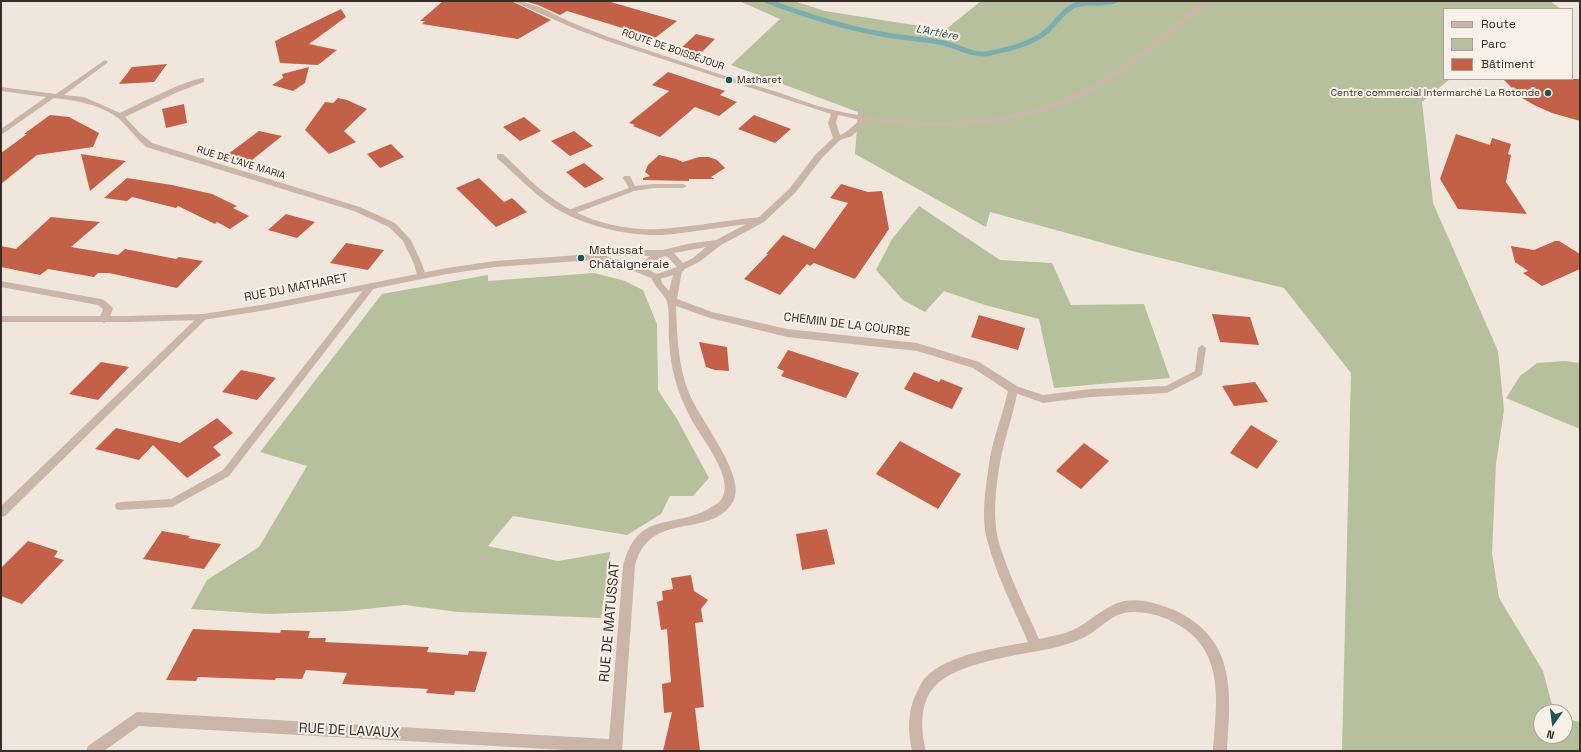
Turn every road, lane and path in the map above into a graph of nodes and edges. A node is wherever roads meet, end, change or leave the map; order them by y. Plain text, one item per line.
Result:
1 (515, 1) edge
2 (1206, 1) edge
3 (529, 3) edge
4 (105, 62) dead end
5 (201, 80) dead end
6 (1, 89) edge
7 (55, 95) junction
8 (835, 113) junction
9 (120, 116) junction
10 (865, 119) junction
11 (1, 133) edge
12 (836, 138) junction
13 (500, 156) dead end
14 (628, 178) dead end
15 (683, 186) dead end
16 (633, 190) junction
17 (571, 212) junction
18 (761, 220) junction
19 (718, 243) junction
20 (662, 253) junction
21 (593, 257) junction
22 (680, 269) junction
23 (644, 271) junction
24 (421, 276) junction
25 (656, 277) junction
26 (1, 284) edge
27 (372, 286) junction
28 (672, 301) junction
29 (203, 316) junction
30 (1, 320) edge
31 (104, 320) junction
32 (1202, 348) dead end
33 (1012, 389) junction
34 (120, 506) dead end
35 (1, 513) edge
36 (1036, 646) junction
37 (615, 749) edge
38 (93, 751) edge
39 (919, 751) edge
40 (1220, 751) edge

1 - 3 street, ROUTE DE BOISSÉJOUR
2 - 10 street, ROUTE DE BOISSÉJOUR
3 - 8 street, ROUTE DE BOISSÉJOUR
4 - 7 street
5 - 9 street
6 - 7 street
7 - 9 street
7 - 11 street
8 - 10 street, ROUTE DE BOISSÉJOUR
8 - 12 street
9 - 24 street, RUE DE L'AVE MARIA
10 - 12 street, RUE DU MATHARET
12 - 18 street, RUE DU MATHARET
13 - 17 street
14 - 16 lane
15 - 16 lane
16 - 17 lane
17 - 18 street
18 - 19 street, RUE DU MATHARET
19 - 20 street, RUE DU MATHARET
19 - 22 street, RUE DU MATHARET
20 - 21 street, RUE DU MATHARET
20 - 22 street
20 - 23 street, RUE DU MATHARET
21 - 23 street, RUE DU MATHARET
21 - 24 street, RUE DU MATHARET
22 - 25 street, RUE DU MATHARET
22 - 28 street
23 - 25 street, RUE DU MATHARET
24 - 27 street, RUE DU MATHARET
25 - 28 street
26 - 31 street
27 - 29 street, RUE DU MATHARET
27 - 34 lane
28 - 33 street, CHEMIN DE LA COURBE
28 - 37 street, RUE DE MATUSSAT
29 - 31 street, RUE DU MATHARET
29 - 35 lane
30 - 31 street, RUE DU MATHARET
32 - 33 lane
33 - 36 street
36 - 39 street
36 - 40 street
37 - 38 street, RUE DE LAVAUX

